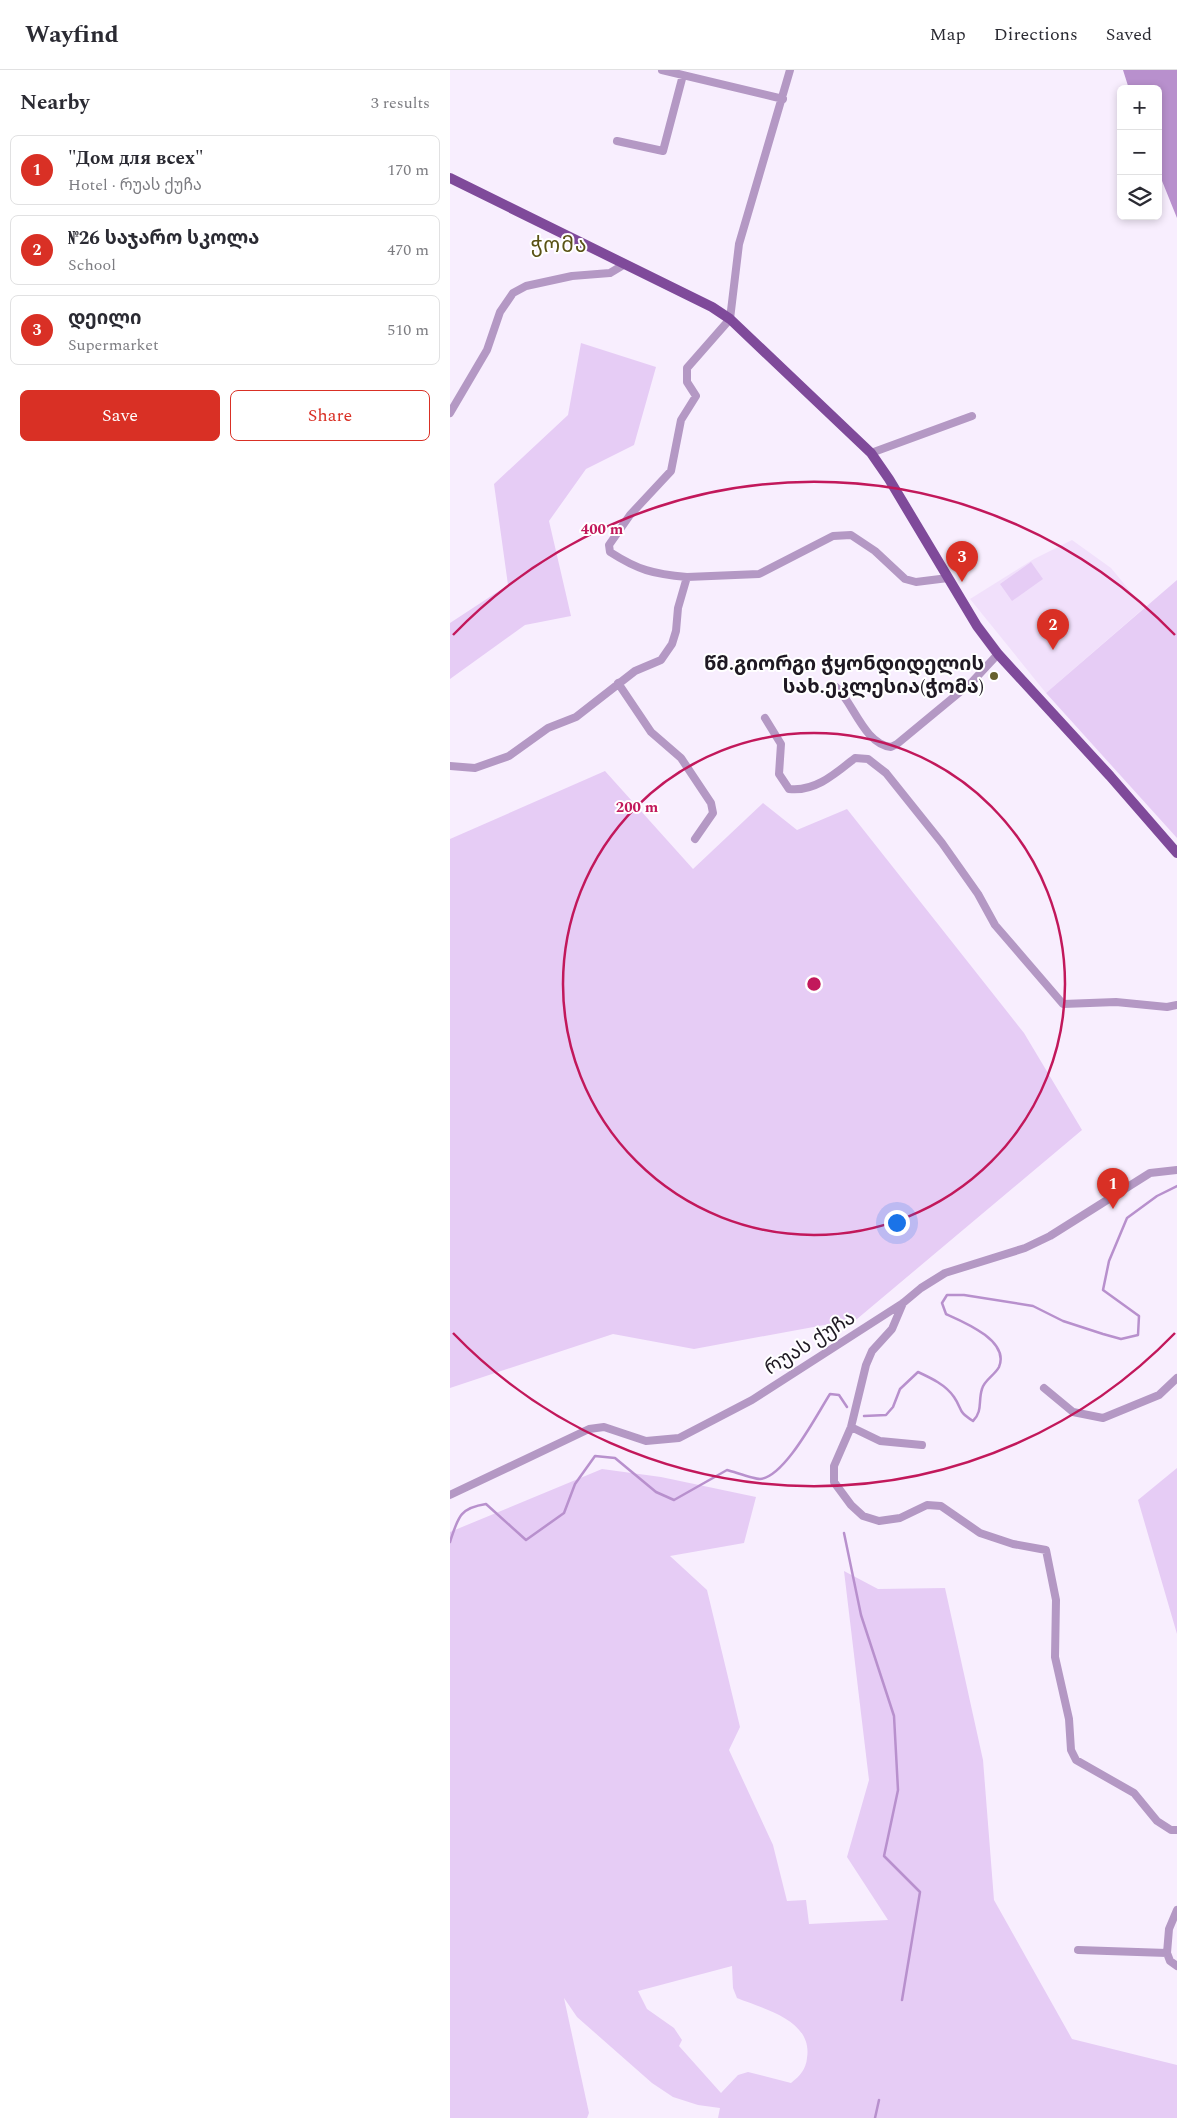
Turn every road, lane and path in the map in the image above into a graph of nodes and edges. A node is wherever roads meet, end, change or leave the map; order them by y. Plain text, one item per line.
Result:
1 (662, 70) edge
2 (790, 70) edge
3 (683, 75) junction
4 (783, 99) junction
5 (617, 141) dead end
6 (450, 178) edge
7 (625, 264) junction
8 (730, 319) junction
9 (450, 413) edge
10 (972, 416) dead end
11 (871, 453) junction
12 (686, 577) junction
13 (948, 578) junction
14 (998, 654) junction
15 (618, 683) junction
16 (836, 687) dead end
17 (765, 718) dead end
18 (450, 766) edge
19 (695, 839) dead end
20 (1177, 853) edge
21 (1177, 1005) edge
22 (1177, 1170) edge
23 (903, 1303) junction
24 (1177, 1378) edge
25 (1044, 1388) dead end
26 (851, 1427) junction
27 (922, 1446) dead end
28 (450, 1495) edge
29 (1177, 1830) edge
30 (1177, 1910) edge
31 (1078, 1950) dead end
32 (1167, 1953) junction
33 (1177, 1966) edge

1 - 3 street
2 - 4 street
3 - 4 street
3 - 5 street
4 - 8 street
6 - 7 main road
7 - 8 main road
7 - 9 street
8 - 11 main road
8 - 12 street
10 - 11 street
11 - 13 main road
12 - 13 street
12 - 15 street
13 - 14 main road
14 - 16 street
14 - 20 main road
15 - 18 street
15 - 19 street
17 - 21 street
22 - 23 street, რუას ქუჩა
23 - 26 street
23 - 28 street, რუას ქუჩა
24 - 25 street
26 - 27 street
26 - 29 street
30 - 32 street
31 - 32 street
32 - 33 street

